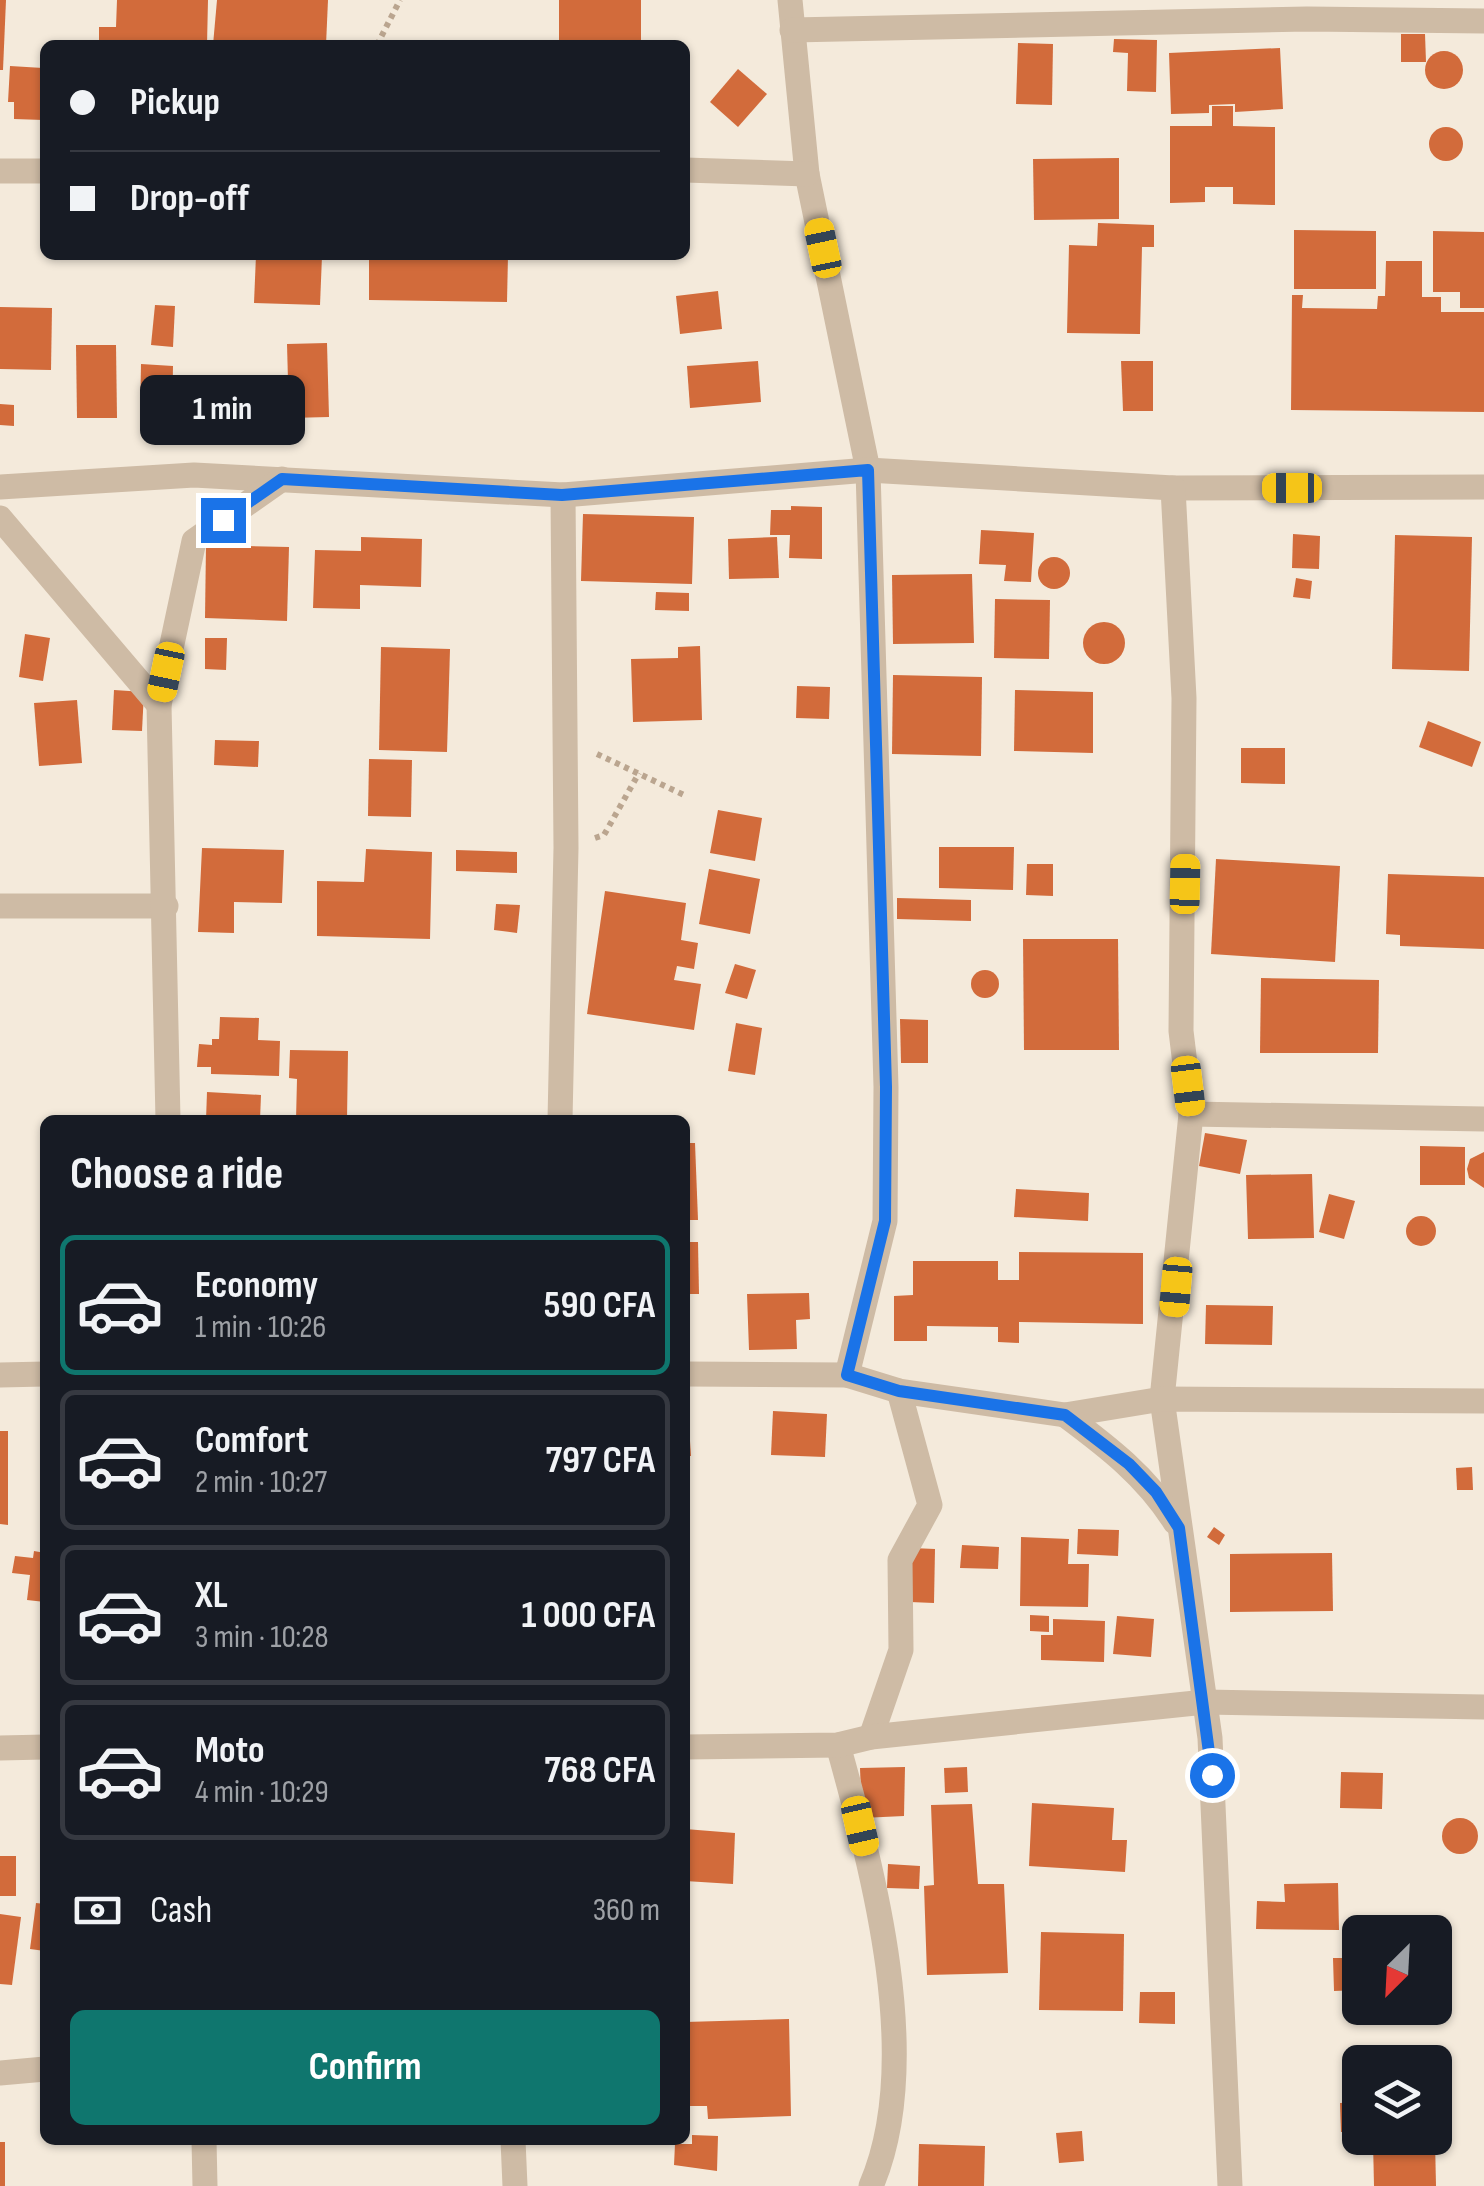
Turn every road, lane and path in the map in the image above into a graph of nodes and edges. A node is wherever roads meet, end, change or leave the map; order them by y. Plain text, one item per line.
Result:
1 (400, 0) edge
2 (790, 0) edge
3 (1307, 10) edge
4 (1484, 21) edge
5 (792, 30) junction
6 (380, 40) edge
7 (690, 170) edge
8 (0, 171) edge
9 (40, 171) edge
10 (808, 174) junction
11 (868, 470) junction
12 (282, 479) junction
13 (0, 487) edge
14 (1484, 487) edge
15 (1173, 488) junction
16 (562, 495) junction
17 (0, 518) edge
18 (160, 704) junction
19 (564, 738) junction
20 (638, 774) junction
21 (684, 795) dead end
22 (566, 848) junction
23 (0, 906) edge
24 (166, 906) junction
25 (1192, 1114) junction
26 (168, 1115) edge
27 (560, 1115) edge
28 (1484, 1119) edge
29 (40, 1374) edge
30 (690, 1374) edge
31 (0, 1375) edge
32 (847, 1375) junction
33 (899, 1391) junction
34 (1162, 1399) junction
35 (1484, 1401) edge
36 (1065, 1415) junction
37 (1179, 1528) junction
38 (1205, 1702) junction
39 (1484, 1707) edge
40 (871, 1737) junction
41 (838, 1745) junction
42 (40, 1747) edge
43 (690, 1747) edge
44 (0, 1748) edge
45 (40, 2069) edge
46 (0, 2073) edge
47 (204, 2145) edge
48 (513, 2145) edge
49 (205, 2186) edge
50 (514, 2186) edge
51 (871, 2186) edge
52 (1230, 2186) edge

1 - 6 path
2 - 5 street
3 - 4 street
3 - 5 street
5 - 10 street
7 - 10 street
8 - 9 street
10 - 11 street
11 - 15 street
11 - 16 street
11 - 32 street
12 - 13 street
12 - 16 street
12 - 18 street
14 - 15 street
15 - 25 street
16 - 19 street
17 - 18 street
18 - 24 street
19 - 20 path
19 - 22 street
20 - 21 path
20 - 22 path
22 - 27 street
23 - 24 street
24 - 26 street
25 - 28 street
25 - 34 street
29 - 31 street
30 - 32 street
32 - 33 street
33 - 36 street
33 - 40 street
34 - 35 street
34 - 36 street
34 - 37 street
36 - 37 street
37 - 38 street
38 - 39 street
38 - 40 street
38 - 52 street
40 - 41 street
41 - 43 street
41 - 51 street
42 - 44 street
45 - 46 street
47 - 49 street
48 - 50 street

